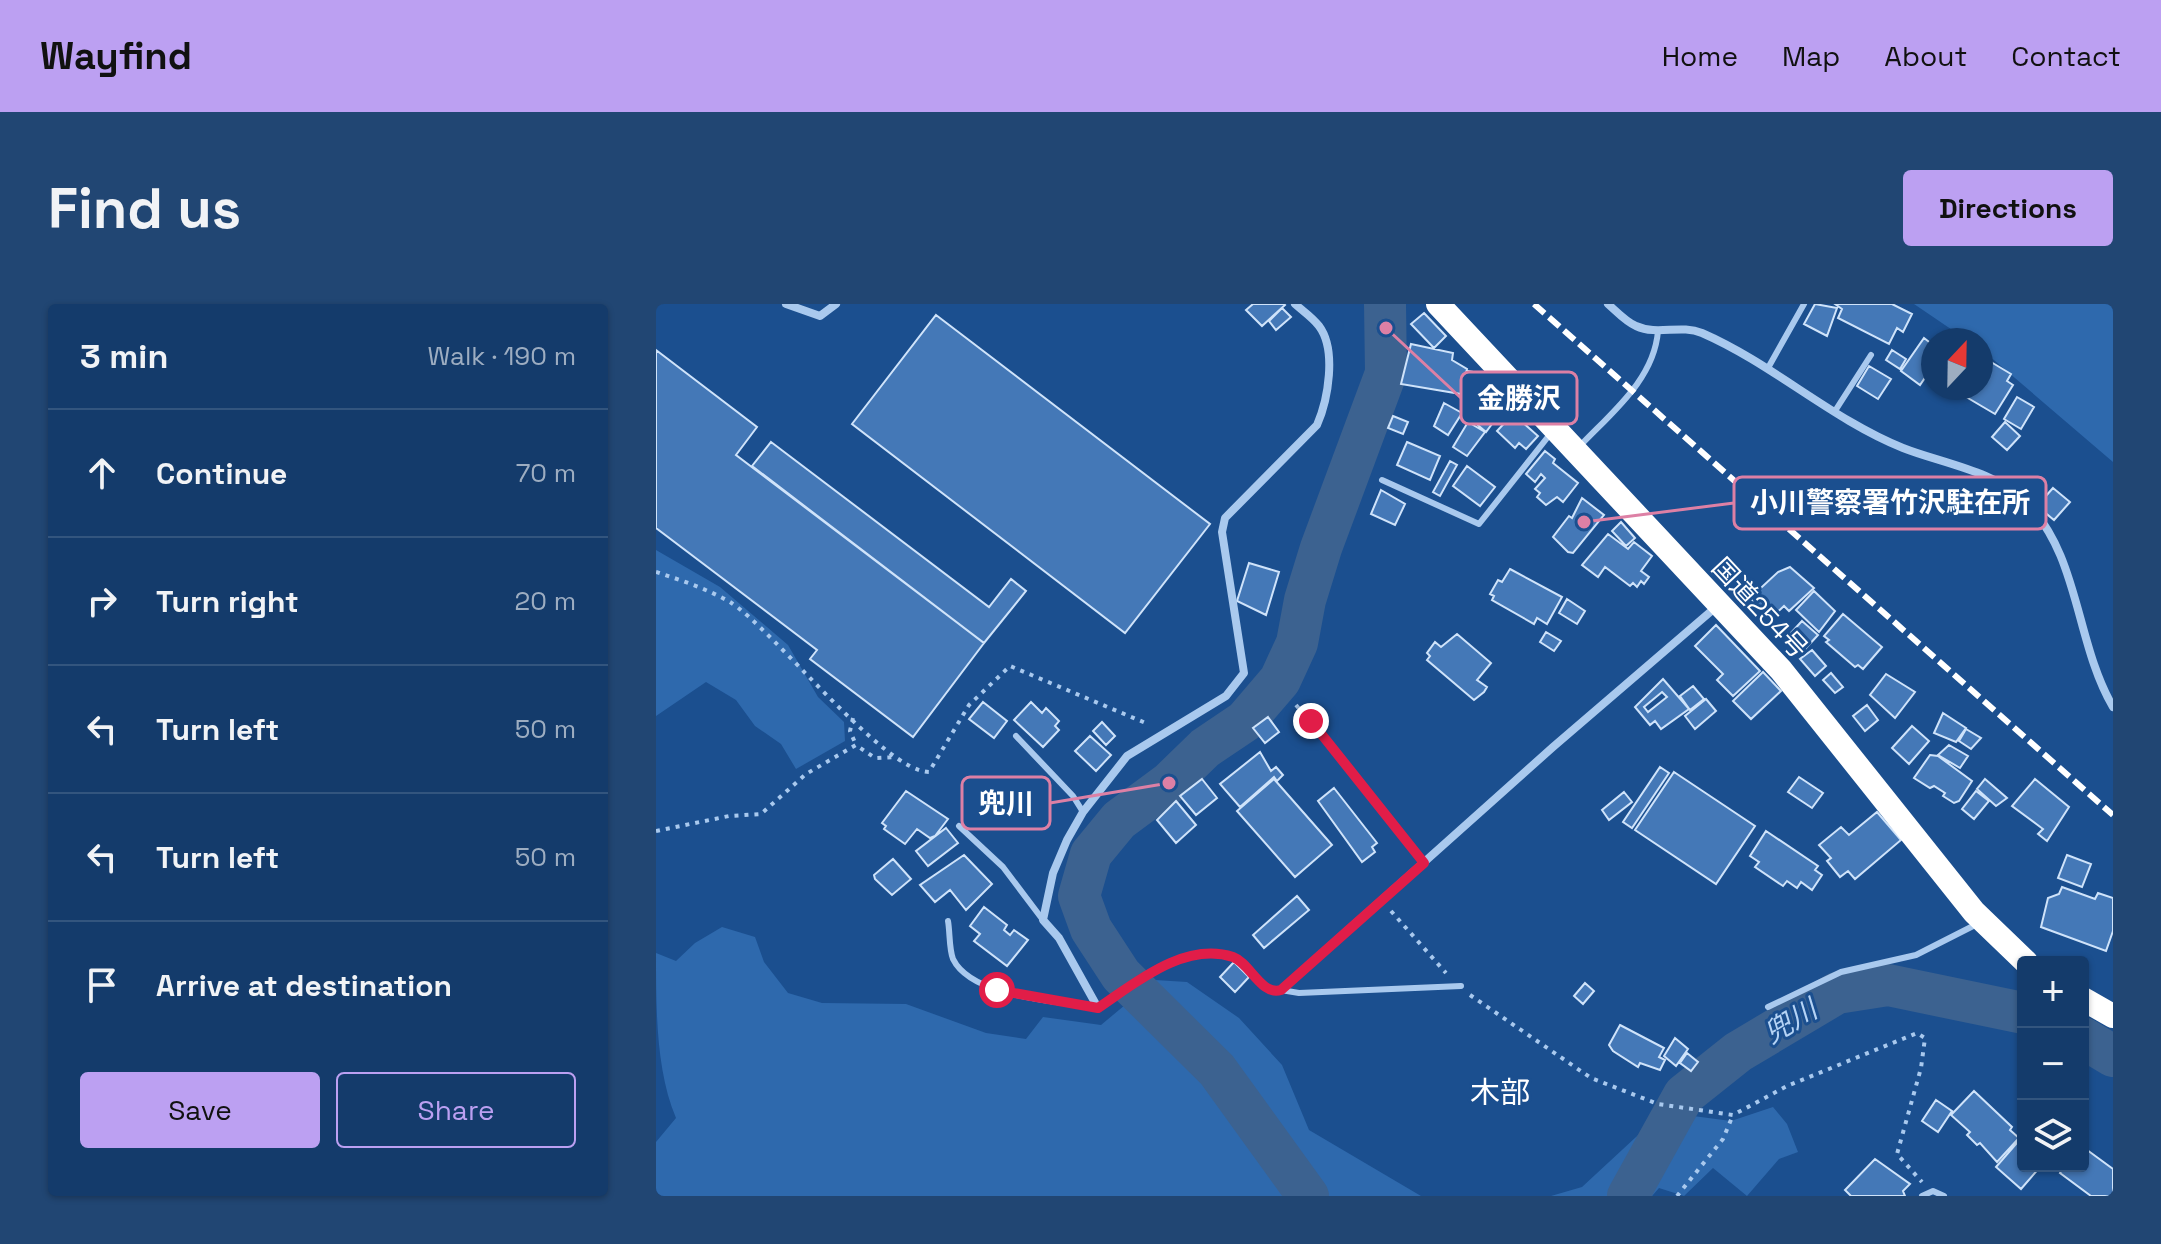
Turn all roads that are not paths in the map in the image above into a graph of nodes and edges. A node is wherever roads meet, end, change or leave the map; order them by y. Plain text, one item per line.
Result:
1 (786, 304) edge
2 (836, 304) edge
3 (1295, 304) edge
4 (1438, 304) edge
5 (1608, 304) edge
6 (1804, 304) edge
7 (1658, 331) junction
8 (1871, 355) dead end
9 (1768, 368) junction
10 (1835, 411) junction
11 (1555, 427) junction
12 (1577, 450) junction
13 (1382, 480) dead end
14 (1719, 604) junction
15 (2113, 707) edge
16 (1016, 736) dead end
17 (1083, 812) junction
18 (959, 826) dead end
19 (1043, 920) junction
20 (948, 921) dead end
21 (1982, 921) junction
22 (2020, 956) edge
23 (1461, 986) road end
24 (1281, 990) junction
25 (2089, 1002) edge
26 (1768, 1007) dead end
27 (1098, 1008) junction
28 (2113, 1016) edge
29 (1922, 1196) edge
30 (1944, 1196) edge

1 - 2 street
3 - 17 street
4 - 11 highway, 国道254号
5 - 7 street
6 - 9 lane
7 - 9 street
7 - 12 lane
8 - 10 lane
9 - 10 street
10 - 15 street
11 - 12 highway, 国道254号
11 - 13 lane
12 - 14 highway, 国道254号
14 - 21 highway, 国道254号
14 - 24 street
16 - 17 lane
17 - 19 street
18 - 19 lane
19 - 27 street
20 - 27 lane
21 - 22 highway, 国道254号
21 - 26 lane
23 - 24 lane
24 - 27 street
25 - 28 highway
29 - 30 lane

